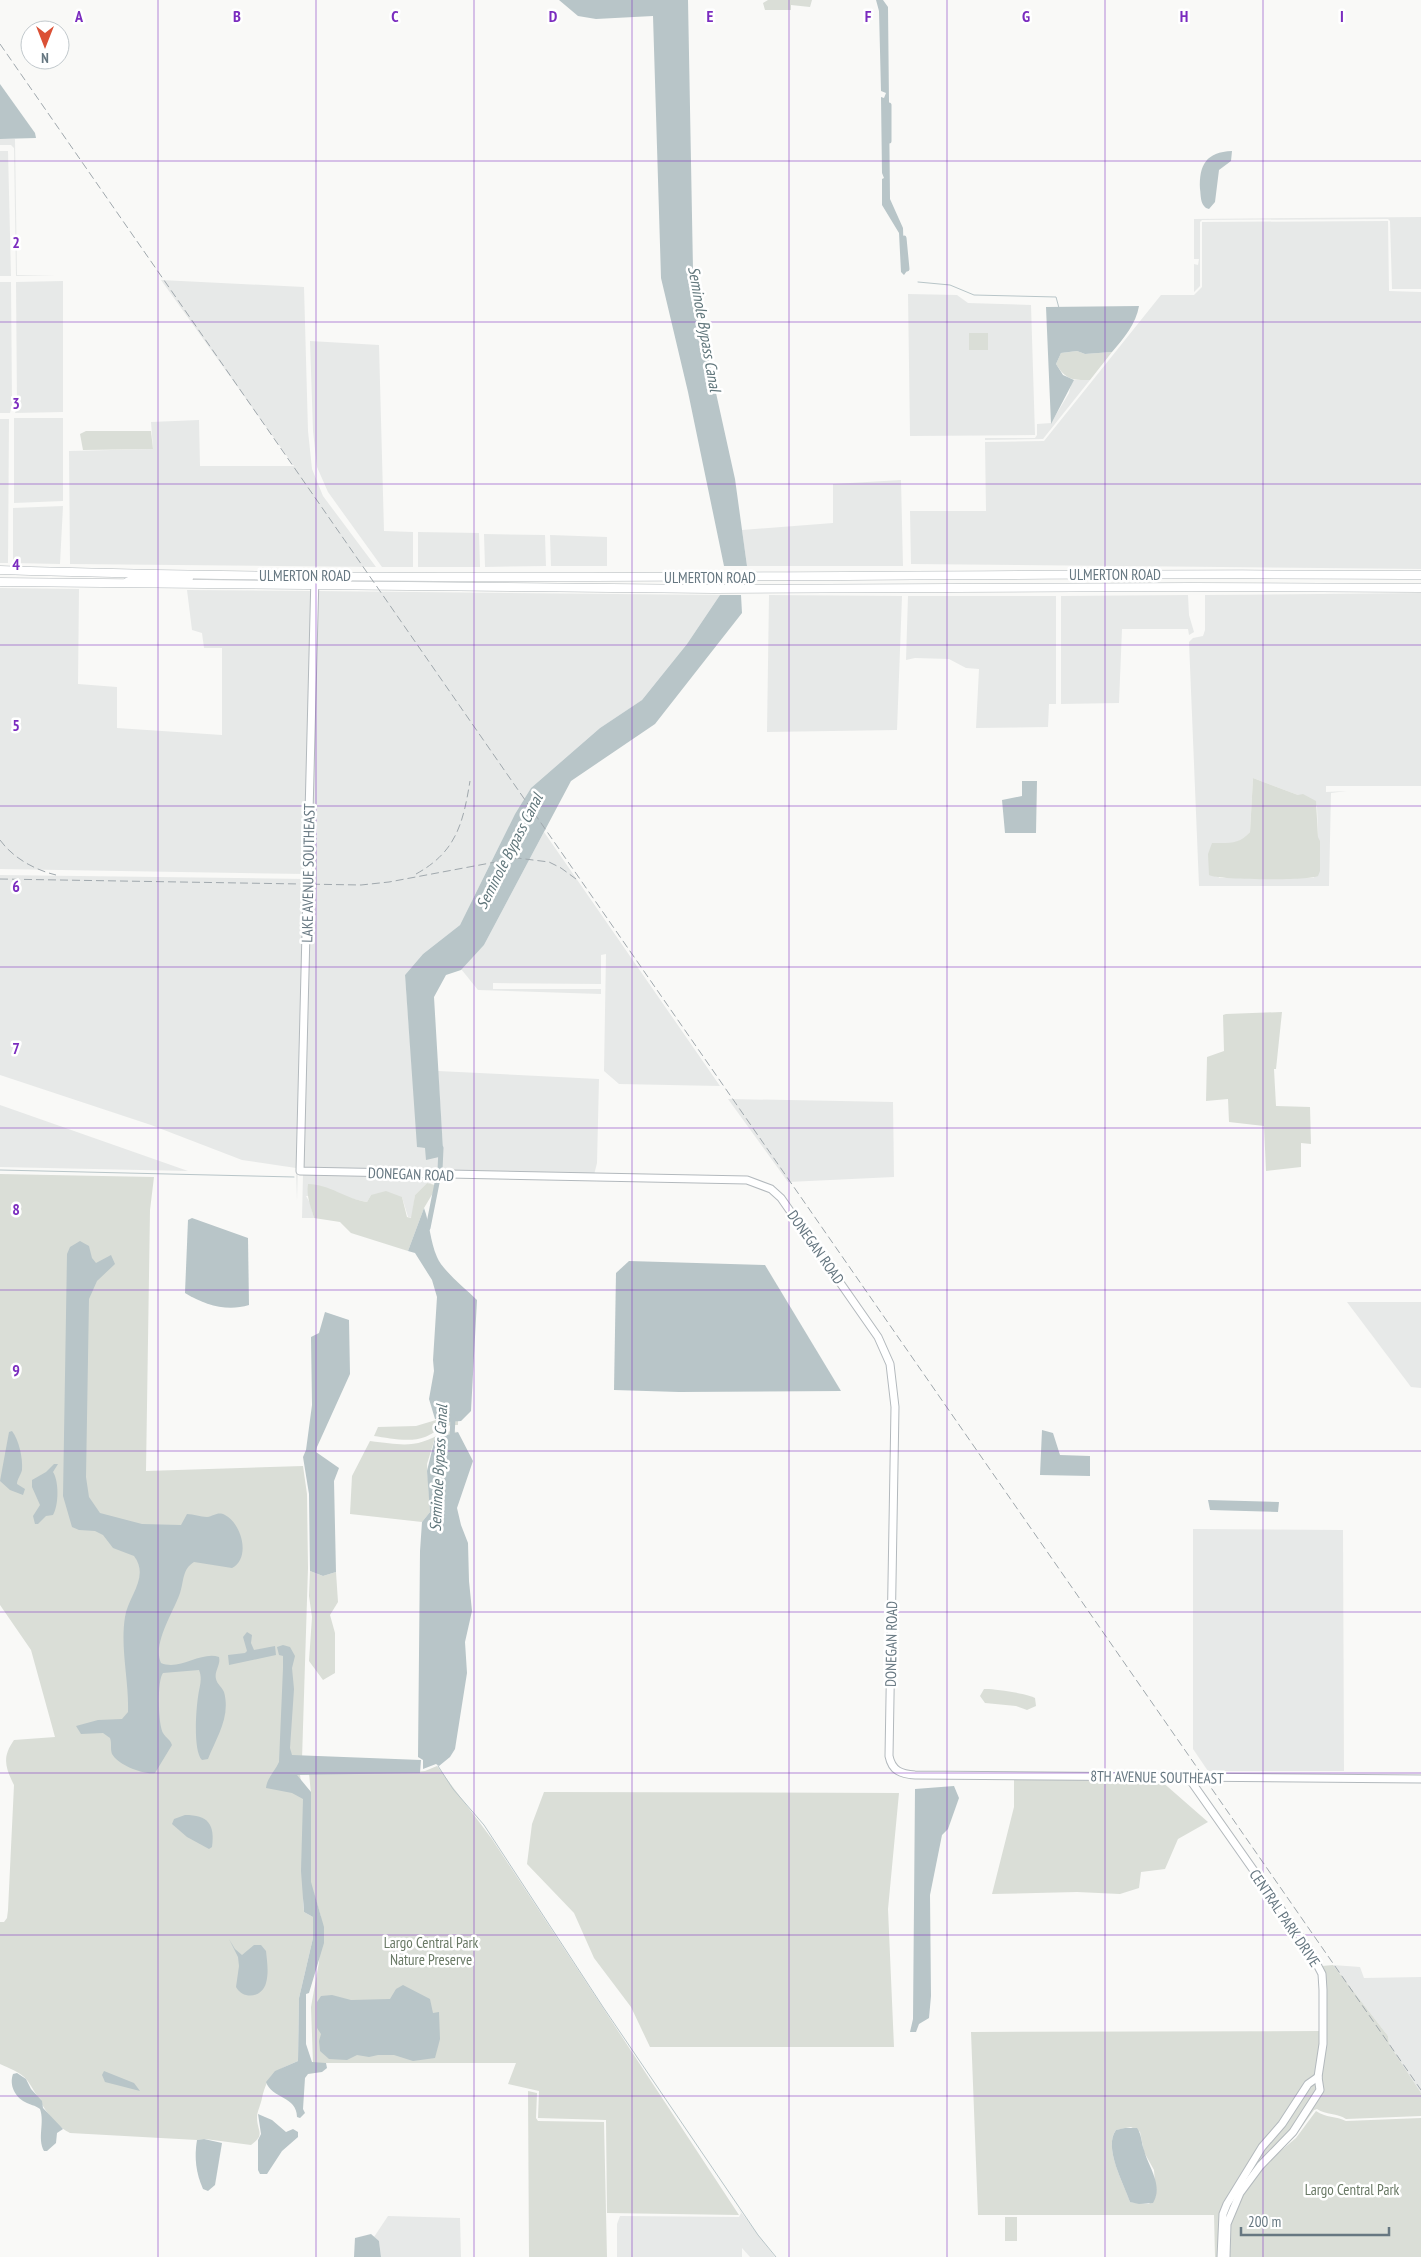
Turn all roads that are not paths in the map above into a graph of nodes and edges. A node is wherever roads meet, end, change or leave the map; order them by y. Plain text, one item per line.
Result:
1 (0, 570) edge
2 (63, 571) junction
3 (209, 574) junction
4 (1421, 575) edge
5 (0, 576) edge
6 (315, 576) junction
7 (0, 582) edge
8 (124, 583) junction
9 (315, 586) junction
10 (1421, 588) edge
11 (300, 1171) joint
12 (895, 1769) joint
13 (1188, 1777) junction
14 (1421, 1779) edge
15 (1318, 2078) junction
16 (1221, 2257) edge
17 (1226, 2257) edge

1 - 2 main road, ULMERTON ROAD
2 - 3 main road, ULMERTON ROAD
2 - 5 main road
3 - 6 main road, ULMERTON ROAD
3 - 8 main road
4 - 6 main road, ULMERTON ROAD
6 - 9 street, LAKE AVENUE SOUTHEAST
7 - 8 main road, ULMERTON ROAD
8 - 9 main road, ULMERTON ROAD
9 - 10 main road, ULMERTON ROAD
9 - 11 street, LAKE AVENUE SOUTHEAST
11 - 12 street, DONEGAN ROAD
12 - 13 street, 8TH AVENUE SOUTHEAST
13 - 14 street, 8TH AVENUE SOUTHEAST
13 - 15 street, CENTRAL PARK DRIVE
15 - 16 street
15 - 17 street, CENTRAL PARK DRIVE

